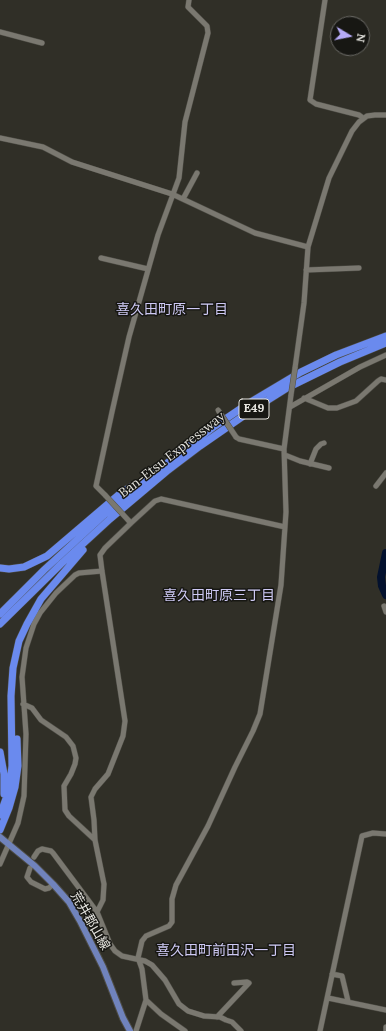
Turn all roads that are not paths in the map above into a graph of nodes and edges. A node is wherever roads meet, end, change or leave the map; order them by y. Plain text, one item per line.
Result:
1 (189, 0) edge
2 (325, 0) edge
3 (0, 32) edge
4 (42, 43) dead end
5 (386, 115) edge
6 (363, 118) junction
7 (0, 138) edge
8 (197, 173) dead end
9 (172, 194) junction
10 (183, 199) junction
11 (308, 247) junction
12 (101, 258) dead end
13 (359, 268) dead end
14 (148, 269) junction
15 (306, 270) junction
16 (386, 336) edge
17 (386, 343) edge
18 (386, 355) edge
19 (386, 380) edge
20 (304, 398) junction
21 (290, 406) junction
22 (217, 409) dead end
23 (324, 443) dead end
24 (284, 449) junction
25 (284, 455) junction
26 (310, 464) junction
27 (162, 467) junction
28 (329, 468) dead end
29 (386, 473) edge
30 (376, 486) dead end
31 (135, 498) junction
32 (130, 522) junction
33 (285, 527) junction
34 (0, 568) edge
35 (102, 571) junction
36 (384, 606) dead end
37 (386, 612) edge
38 (0, 614) edge
39 (0, 624) edge
40 (11, 686) junction
41 (23, 704) junction
42 (0, 752) edge
43 (0, 814) edge
44 (0, 830) edge
45 (386, 834) edge
46 (95, 840) junction
47 (4, 841) edge
48 (34, 857) dead end
49 (0, 864) edge
50 (30, 868) dead end
51 (54, 884) junction
52 (97, 912) junction
53 (138, 958) junction
54 (332, 974) junction
55 (234, 984) dead end
56 (328, 998) junction
57 (146, 1000) junction
58 (348, 1001) junction
59 (386, 1010) edge
60 (217, 1017) junction
61 (386, 1027) edge
62 (130, 1031) edge
63 (136, 1031) edge
64 (185, 1031) edge
65 (241, 1031) edge
66 (320, 1031) edge
67 (386, 1031) edge

1 - 9 street
2 - 6 street
3 - 4 street
5 - 6 street
6 - 11 street
7 - 9 street
8 - 10 street
9 - 10 street
9 - 14 street
10 - 11 street
11 - 15 street
12 - 14 street
13 - 15 street
14 - 32 street, bridge
15 - 21 street, bridge
16 - 27 highway, Ban-Etsu Expressway / E49
17 - 31 highway, Ban-Etsu Expressway / E49
18 - 20 street
19 - 20 street
20 - 21 street
21 - 24 street
22 - 24 street, bridge
23 - 26 street
24 - 25 street
25 - 26 street
25 - 33 street
26 - 28 street
27 - 34 highway
27 - 38 highway, Ban-Etsu Expressway / E49
29 - 30 street
31 - 39 highway, Ban-Etsu Expressway / E49
31 - 40 highway
32 - 33 street
32 - 35 street
33 - 53 street
35 - 41 street
35 - 46 street
36 - 37 street
40 - 43 highway
40 - 44 highway
41 - 46 street
41 - 47 street
42 - 43 highway
45 - 54 street
46 - 52 street
47 - 49 street
47 - 51 main road, 荒井郡山線
48 - 52 street
50 - 51 street
51 - 62 main road, 荒井郡山線
52 - 53 street
53 - 57 street
53 - 60 street
54 - 56 street
54 - 58 street
55 - 60 street
56 - 58 street
56 - 66 street
57 - 63 street
57 - 64 street
58 - 59 street
60 - 65 street
61 - 67 street

